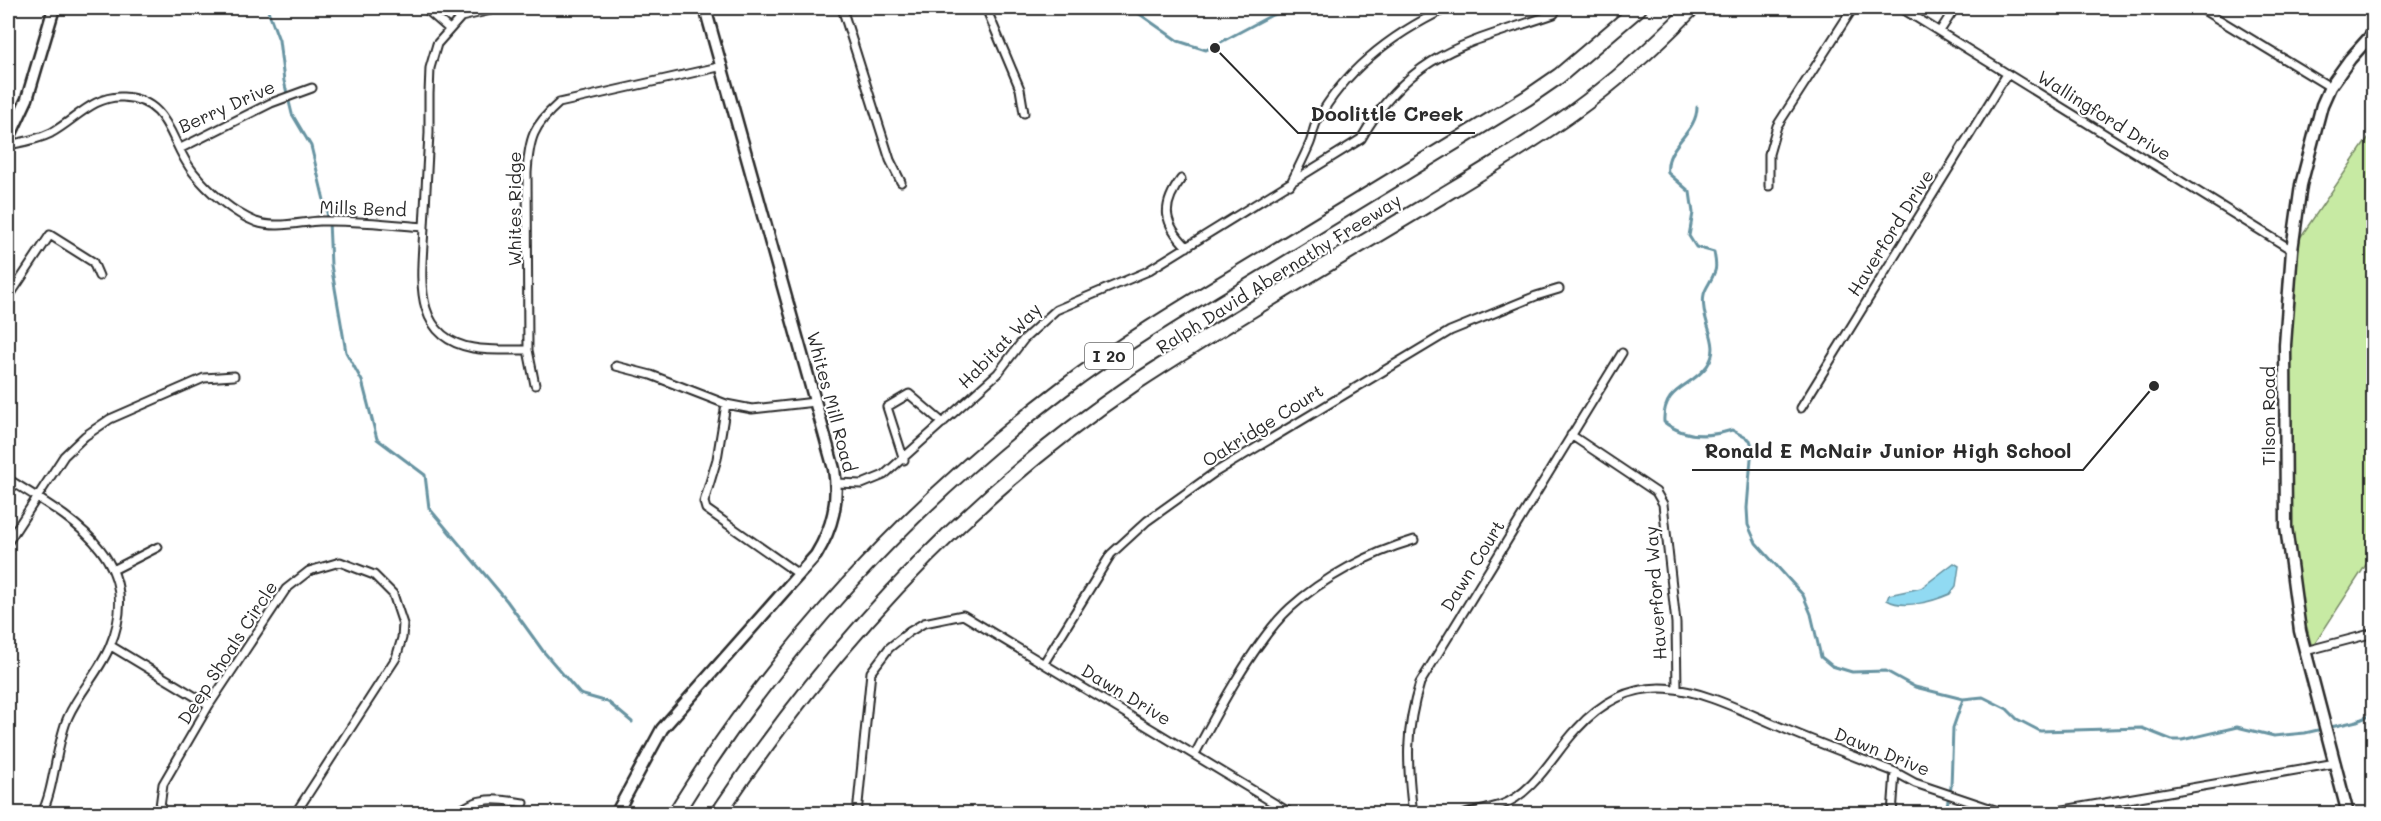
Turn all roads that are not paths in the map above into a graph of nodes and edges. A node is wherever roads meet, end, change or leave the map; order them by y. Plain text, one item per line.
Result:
1 (54, 8) edge
2 (425, 8) edge
3 (500, 8) edge
4 (705, 8) edge
5 (842, 8) edge
6 (986, 8) edge
7 (1447, 8) edge
8 (1557, 8) edge
9 (1639, 8) edge
10 (1692, 8) edge
11 (1853, 8) edge
12 (1901, 8) edge
13 (1955, 8) edge
14 (2200, 8) edge
15 (448, 28) junction
16 (1940, 31) junction
17 (2373, 32) edge
18 (723, 66) junction
19 (2007, 74) junction
20 (2330, 87) junction
21 (312, 88) dead end
22 (1024, 113) dead end
23 (8, 142) edge
24 (181, 148) junction
25 (1181, 179) dead end
26 (901, 182) dead end
27 (1290, 185) junction
28 (1769, 186) dead end
29 (424, 226) junction
30 (1187, 247) junction
31 (2292, 250) junction
32 (99, 276) dead end
33 (1559, 290) dead end
34 (8, 298) edge
35 (528, 350) junction
36 (1622, 353) dead end
37 (616, 366) dead end
38 (234, 376) dead end
39 (536, 385) dead end
40 (815, 402) junction
41 (726, 404) junction
42 (1801, 408) dead end
43 (943, 423) junction
44 (1571, 435) junction
45 (904, 460) junction
46 (8, 479) edge
47 (836, 483) junction
48 (36, 496) junction
49 (1414, 540) dead end
50 (8, 542) edge
51 (158, 547) dead end
52 (113, 570) junction
53 (800, 575) junction
54 (2373, 633) edge
55 (111, 646) junction
56 (2305, 651) junction
57 (1044, 663) junction
58 (1677, 689) junction
59 (209, 705) junction
60 (1195, 754) junction
61 (2336, 764) junction
62 (1895, 772) junction
63 (524, 804) dead end
64 (41, 813) edge
65 (159, 813) edge
66 (296, 813) edge
67 (456, 813) edge
68 (616, 813) edge
69 (675, 813) edge
70 (718, 813) edge
71 (857, 813) edge
72 (1292, 813) edge
73 (1413, 813) edge
74 (1465, 813) edge
75 (1892, 813) edge
76 (2348, 813) edge

1 - 23 street
2 - 15 street
3 - 15 street
4 - 18 street, Whites Mill Road
5 - 26 street
6 - 22 street
7 - 27 street
8 - 27 street, Habitat Way
9 - 69 highway, Ralph David Abernathy Freeway / I 20
10 - 70 highway, Ralph David Abernathy Freeway / I 20
11 - 28 street
12 - 16 street, Wallingford Drive
13 - 16 street
14 - 20 street
15 - 29 street, Mills Bend
16 - 19 street, Wallingford Drive
17 - 20 street, Tilson Road
18 - 35 street, Whites Ridge
18 - 40 street, Whites Mill Road
19 - 31 street, Wallingford Drive
19 - 42 street, Haverford Drive
20 - 31 street, Tilson Road
21 - 24 street, Berry Drive
23 - 24 street, Berry Drive
24 - 29 street, Mills Bend
25 - 30 street
27 - 30 street, Habitat Way
29 - 35 street
30 - 43 street, Habitat Way
31 - 56 street, Tilson Road
32 - 34 street
33 - 57 street, Oakridge Court
35 - 39 street, Whites Ridge
36 - 44 street, Dawn Court
37 - 41 street
38 - 48 street
40 - 41 street
40 - 47 street, Whites Mill Road
41 - 53 street
43 - 45 street, Habitat Way
43 - 45 street
44 - 58 street, Haverford Way
44 - 73 street, Dawn Court
45 - 47 street, Habitat Way
46 - 48 street
47 - 53 street, Whites Mill Road
48 - 50 street
48 - 52 street
49 - 60 street
51 - 52 street
52 - 55 street
53 - 68 street, Whites Mill Road
54 - 56 street
55 - 59 street
55 - 64 street
56 - 61 street, Tilson Road
57 - 60 street, Dawn Drive
57 - 71 street, Dawn Drive
58 - 62 street, Dawn Drive
58 - 74 street, Dawn Drive
59 - 65 street, Deep Shoals Circle
59 - 66 street, Deep Shoals Circle
60 - 72 street, Dawn Drive
61 - 62 street, Dawn Drive
61 - 76 street, Tilson Road
62 - 75 street
63 - 67 street

